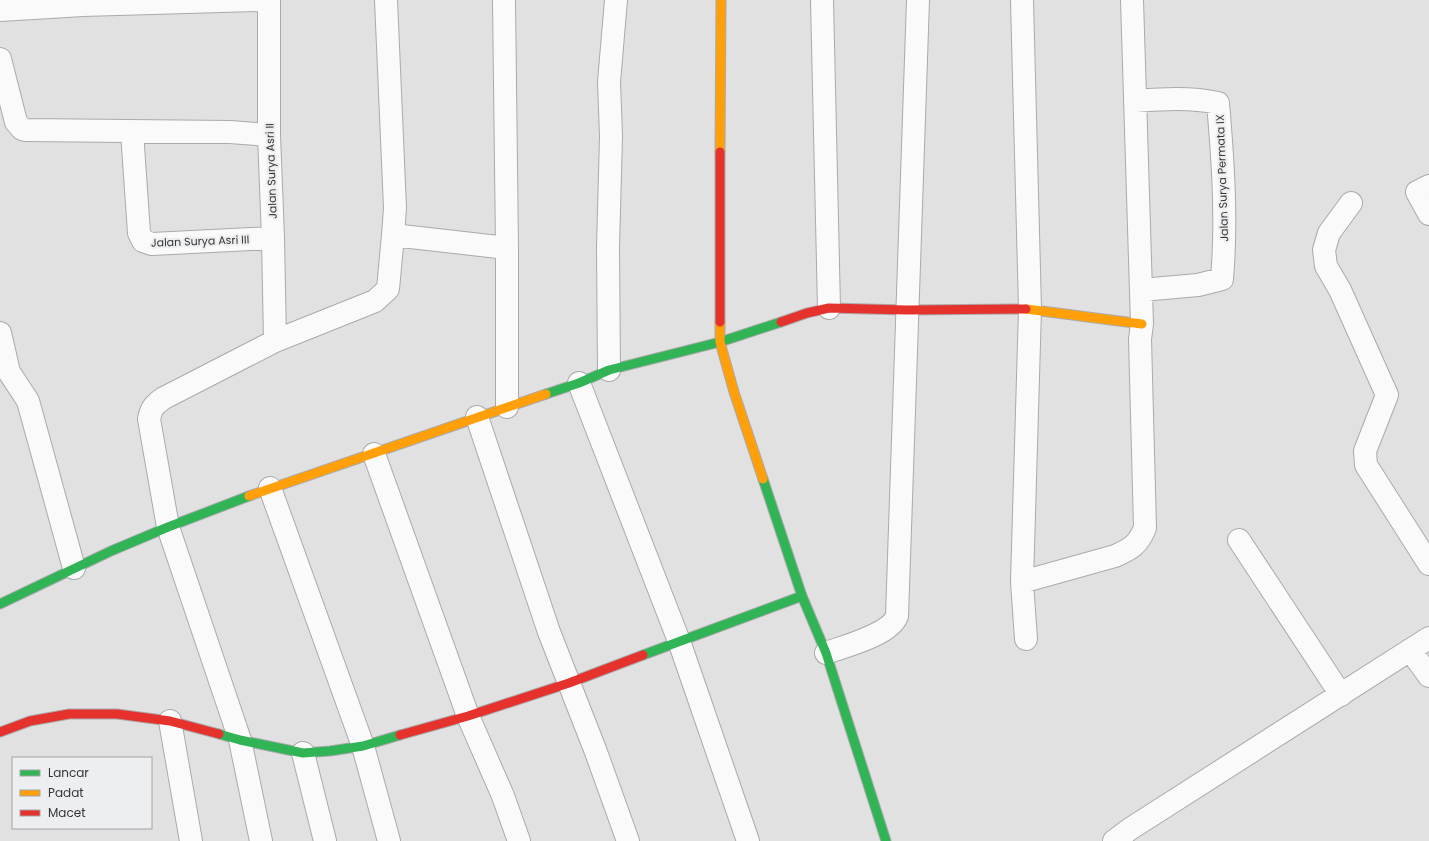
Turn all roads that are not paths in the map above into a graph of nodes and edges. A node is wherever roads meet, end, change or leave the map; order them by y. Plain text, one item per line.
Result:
1 (259, 0) edge
2 (269, 0) edge
3 (386, 0) edge
4 (504, 0) edge
5 (616, 0) edge
6 (721, 0) edge
7 (822, 0) edge
8 (918, 0) edge
9 (1022, 0) edge
10 (1132, 0) edge
11 (0, 10) edge
12 (0, 59) edge
13 (1135, 101) junction
14 (132, 132) junction
15 (269, 135) junction
16 (1429, 186) edge
17 (1351, 203) dead end
18 (1429, 214) edge
19 (393, 235) junction
20 (273, 238) junction
21 (507, 248) junction
22 (1141, 290) junction
23 (830, 308) junction
24 (1030, 308) junction
25 (906, 310) junction
26 (1142, 324) junction
27 (0, 333) edge
28 (275, 341) junction
29 (720, 342) junction
30 (609, 370) junction
31 (579, 383) junction
32 (507, 408) junction
33 (477, 417) junction
34 (374, 454) junction
35 (270, 488) junction
36 (168, 527) junction
37 (1239, 540) dead end
38 (1429, 564) edge
39 (74, 568) junction
40 (1022, 582) junction
41 (802, 596) junction
42 (0, 604) edge
43 (1429, 638) edge
44 (1026, 639) dead end
45 (679, 640) junction
46 (1410, 650) junction
47 (826, 653) junction
48 (1429, 676) edge
49 (569, 683) junction
50 (1340, 695) junction
51 (468, 716) junction
52 (170, 721) junction
53 (0, 732) edge
54 (240, 740) junction
55 (363, 746) junction
56 (303, 753) junction
57 (191, 841) edge
58 (261, 841) edge
59 (325, 841) edge
60 (389, 841) edge
61 (519, 841) edge
62 (628, 841) edge
63 (748, 841) edge
64 (886, 841) edge
65 (1114, 841) edge

1 - 11 street
2 - 15 street, Jalan Surya Asri II
3 - 19 street
4 - 21 street
5 - 30 street
6 - 29 street
7 - 23 street
8 - 25 street
9 - 24 street
10 - 13 street
12 - 14 street
13 - 22 street
13 - 22 street, Jalan Surya Permata IX
14 - 15 street
14 - 20 street, Jalan Surya Asri III
15 - 20 street, Jalan Surya Asri II
16 - 18 street
17 - 38 street
19 - 21 street
19 - 28 street
20 - 28 street, Jalan Surya Asri II
21 - 32 street
22 - 26 street
23 - 25 street
23 - 29 street
24 - 25 street
24 - 26 street
24 - 40 street
25 - 47 street
26 - 40 street
27 - 39 street
28 - 36 street
29 - 30 street
29 - 41 street
30 - 31 street
31 - 32 street
31 - 45 street
32 - 33 street
33 - 34 street
33 - 49 street
34 - 35 street
34 - 51 street
35 - 36 street
35 - 55 street
36 - 39 street
36 - 54 street
37 - 50 street
39 - 42 street
40 - 44 street
41 - 45 street
41 - 47 street
43 - 46 street
45 - 49 street
45 - 63 street
46 - 48 street
46 - 50 street
47 - 64 street
49 - 51 street
49 - 62 street
50 - 65 street
51 - 55 street
51 - 61 street
52 - 53 street
52 - 54 street
52 - 57 street
54 - 56 street
54 - 58 street
55 - 56 street
55 - 60 street
56 - 59 street

